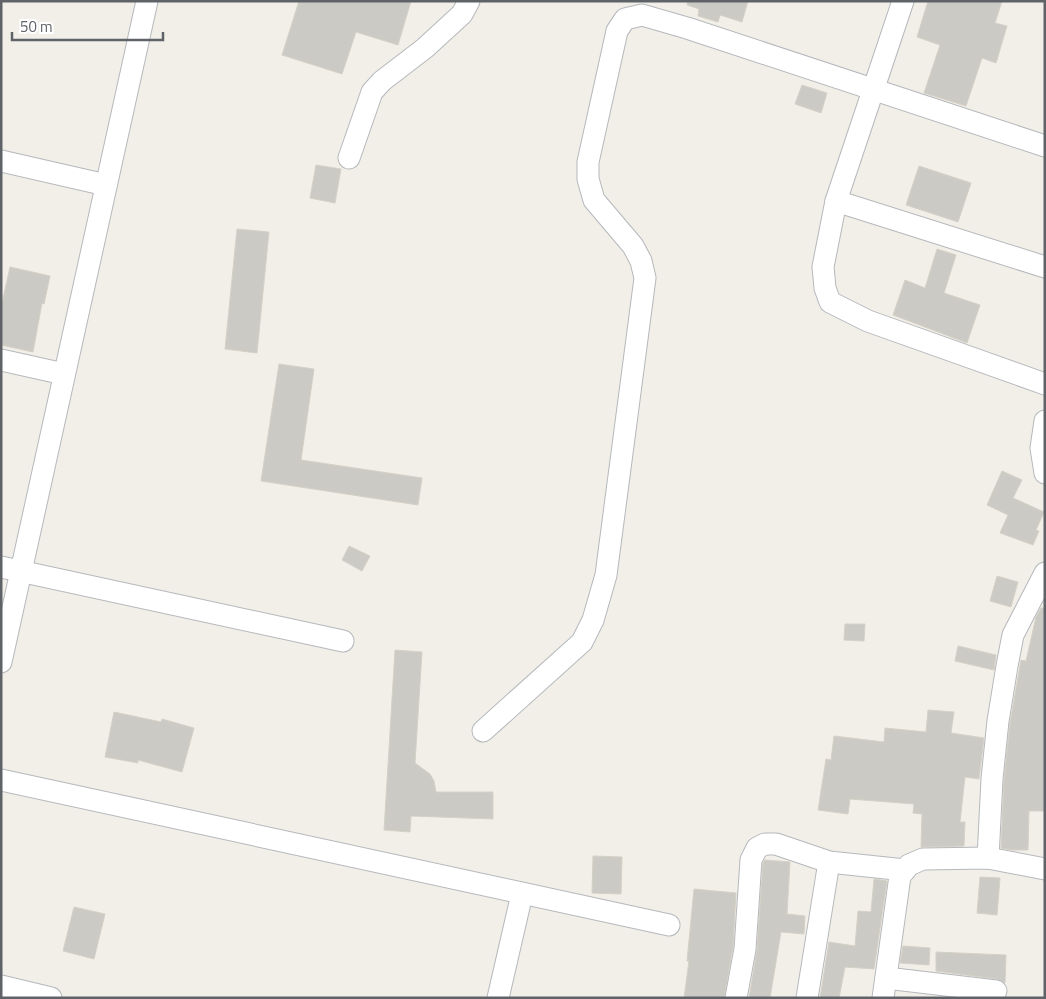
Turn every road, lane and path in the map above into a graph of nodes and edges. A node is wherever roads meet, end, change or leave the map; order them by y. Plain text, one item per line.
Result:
1 (147, 1) edge
2 (469, 1) edge
3 (903, 1) edge
4 (627, 10) edge
5 (873, 90) junction
6 (1045, 146) edge
7 (349, 158) dead end
8 (1, 161) edge
9 (106, 185) junction
10 (836, 201) junction
11 (1045, 267) edge
12 (1, 360) edge
13 (64, 374) junction
14 (1045, 384) edge
15 (1045, 421) edge
16 (1045, 474) edge
17 (11, 568) edge
18 (1045, 573) edge
19 (343, 641) dead end
20 (1, 662) edge
21 (483, 731) dead end
22 (1, 780) edge
23 (988, 858) junction
24 (829, 862) junction
25 (1045, 869) edge
26 (905, 870) junction
27 (522, 894) junction
28 (668, 925) dead end
29 (1, 986) edge
30 (884, 988) edge
31 (996, 991) dead end
32 (51, 998) edge
33 (498, 998) edge
34 (736, 998) edge
35 (807, 998) edge

1 - 9 street
2 - 7 street
3 - 5 street
4 - 5 street
4 - 21 street
5 - 6 street
5 - 10 street
8 - 9 street
9 - 13 street
10 - 11 street
10 - 14 street
12 - 13 street
13 - 17 street
15 - 16 street
17 - 19 street
17 - 20 street
18 - 23 street
22 - 27 street
23 - 25 street
23 - 26 street
24 - 26 street
24 - 34 street
24 - 35 street
26 - 30 street
27 - 28 street
27 - 33 street
29 - 32 street
30 - 31 street

